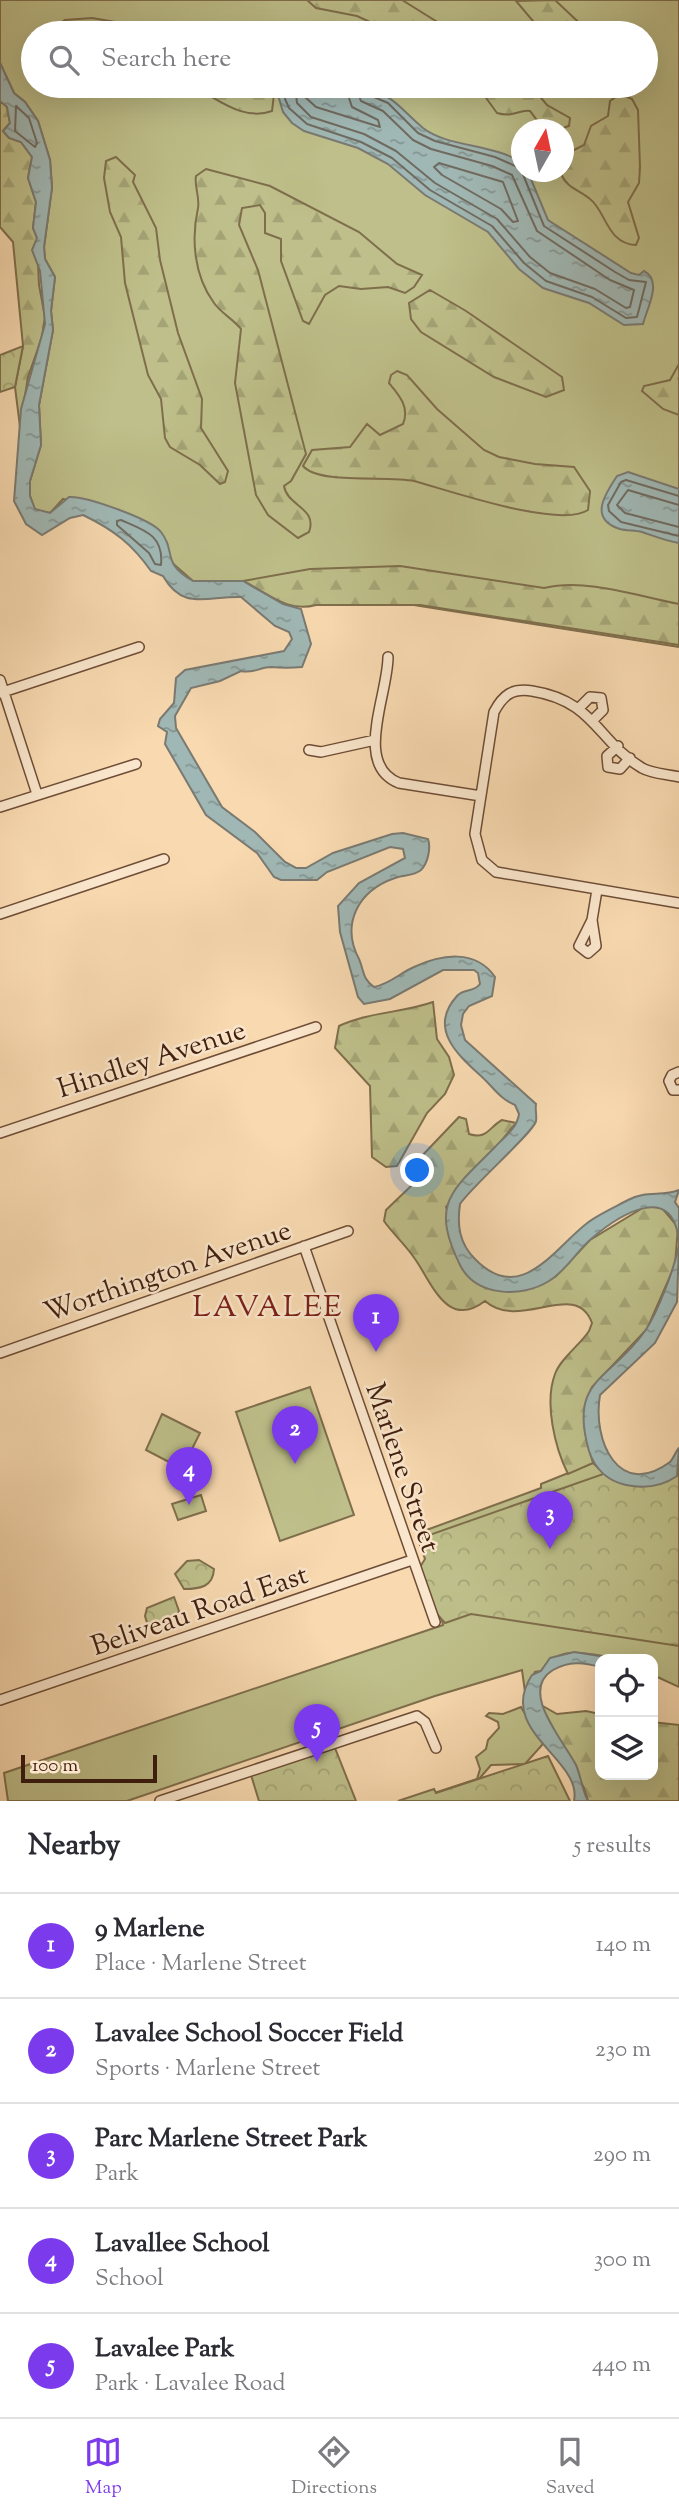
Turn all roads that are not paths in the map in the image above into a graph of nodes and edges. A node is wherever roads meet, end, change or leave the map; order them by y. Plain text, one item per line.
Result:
1 (139, 647) dead end
2 (388, 657) dead end
3 (0, 680) edge
4 (2, 692) edge
5 (579, 708) junction
6 (593, 720) junction
7 (375, 740) junction
8 (618, 746) junction
9 (309, 750) dead end
10 (630, 758) junction
11 (135, 764) dead end
12 (679, 776) edge
13 (37, 794) junction
14 (481, 796) junction
15 (0, 807) edge
16 (164, 859) dead end
17 (597, 890) junction
18 (679, 903) edge
19 (0, 914) edge
20 (592, 920) dead end
21 (316, 1027) dead end
22 (679, 1072) edge
23 (679, 1090) edge
24 (0, 1133) edge
25 (348, 1231) dead end
26 (304, 1246) junction
27 (0, 1353) edge
28 (412, 1560) junction
29 (435, 1622) dead end
30 (0, 1700) edge
31 (436, 1748) dead end
32 (160, 1801) edge

1 - 4 street
2 - 7 street
3 - 4 street
4 - 13 street
5 - 6 street
5 - 6 street
5 - 14 street
6 - 8 street
7 - 9 street
7 - 14 street
8 - 10 street
8 - 10 street
10 - 12 street
11 - 13 street
13 - 15 street
14 - 17 street
16 - 19 street
17 - 18 street
17 - 20 street
21 - 24 street, Hindley Avenue
22 - 23 street
25 - 26 street, Worthington Avenue
26 - 27 street, Worthington Avenue
26 - 28 street, Marlene Street
28 - 29 street, Marlene Street
28 - 30 street, Beliveau Road East
31 - 32 street

